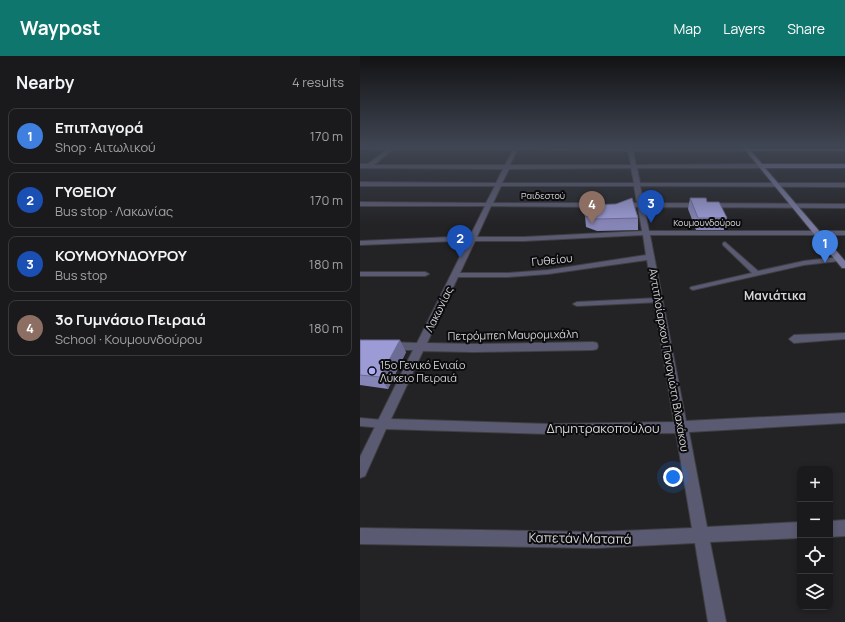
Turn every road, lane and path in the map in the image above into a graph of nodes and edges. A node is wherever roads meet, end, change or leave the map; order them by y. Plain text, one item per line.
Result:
1 (505, 172) edge
2 (635, 172) edge
3 (765, 172) edge
4 (360, 184) edge
5 (637, 184) junction
6 (499, 185) junction
7 (775, 185) junction
8 (845, 185) edge
9 (360, 204) edge
10 (489, 205) junction
11 (610, 205) edge
12 (617, 205) edge
13 (641, 205) junction
14 (794, 206) junction
15 (845, 206) edge
16 (646, 233) junction
17 (817, 233) junction
18 (845, 233) edge
19 (452, 239) dead end
20 (473, 239) junction
21 (360, 243) edge
22 (725, 244) dead end
23 (650, 257) junction
24 (839, 259) junction
25 (845, 266) edge
26 (360, 274) edge
27 (425, 274) dead end
28 (757, 274) junction
29 (456, 275) junction
30 (693, 288) dead end
31 (658, 300) junction
32 (577, 304) dead end
33 (845, 336) edge
34 (794, 339) dead end
35 (375, 345) edge
36 (593, 346) dead end
37 (420, 347) junction
38 (845, 418) edge
39 (360, 422) edge
40 (382, 424) junction
41 (682, 427) junction
42 (360, 471) edge
43 (845, 528) edge
44 (833, 529) edge
45 (797, 530) edge
46 (701, 534) junction
47 (360, 536) edge
48 (717, 622) edge

1 - 6 street, Λακωνίας
2 - 5 street, Αντιπλοίαρχου Παναγιώτη Βλαχάκου
3 - 7 street
4 - 6 street
5 - 6 street
5 - 7 street
5 - 13 street, Αντιπλοίαρχου Παναγιώτη Βλαχάκου
6 - 10 street, Λακωνίας
7 - 8 street
7 - 14 street
9 - 10 street, Ραιδεστού
10 - 11 street, Ραιδεστού
10 - 20 street, Λακωνίας
12 - 13 street
13 - 14 street
13 - 16 street, Αντιπλοίαρχου Παναγιώτη Βλαχάκου
14 - 15 street
14 - 17 street
16 - 17 street, Κουμουνδούρου
16 - 20 street, Κουμουνδούρου
16 - 23 street, Αντιπλοίαρχου Παναγιώτη Βλαχάκου
17 - 18 street, Κουμουνδούρου
17 - 24 street
19 - 21 street
20 - 29 street, Λακωνίας
22 - 28 lane
23 - 29 street, Γυθείου
23 - 31 street, Αντιπλοίαρχου Παναγιώτη Βλαχάκου
24 - 25 street
24 - 28 lane
26 - 27 street
28 - 30 lane
29 - 37 street, Λακωνίας
31 - 32 lane
31 - 41 street, Αντιπλοίαρχου Παναγιώτη Βλαχάκου
33 - 34 street
35 - 37 street, Πετρόμπεη Μαυρομιχάλη
36 - 37 street, Πετρόμπεη Μαυρομιχάλη
37 - 40 street, Λακωνίας
38 - 41 street, Δημητρακοπούλου
39 - 40 lane, Δημητρακοπούλου
40 - 41 street, Δημητρακοπούλου
40 - 42 street, Λακωνίας
41 - 46 street, Αντιπλοίαρχου Παναγιώτη Βλαχάκου
43 - 44 street
45 - 46 street, Καπετάν Ματαπά
46 - 47 street, Καπετάν Ματαπά
46 - 48 street, Αντιπλοίαρχου Παναγιώτη Βλαχάκου

